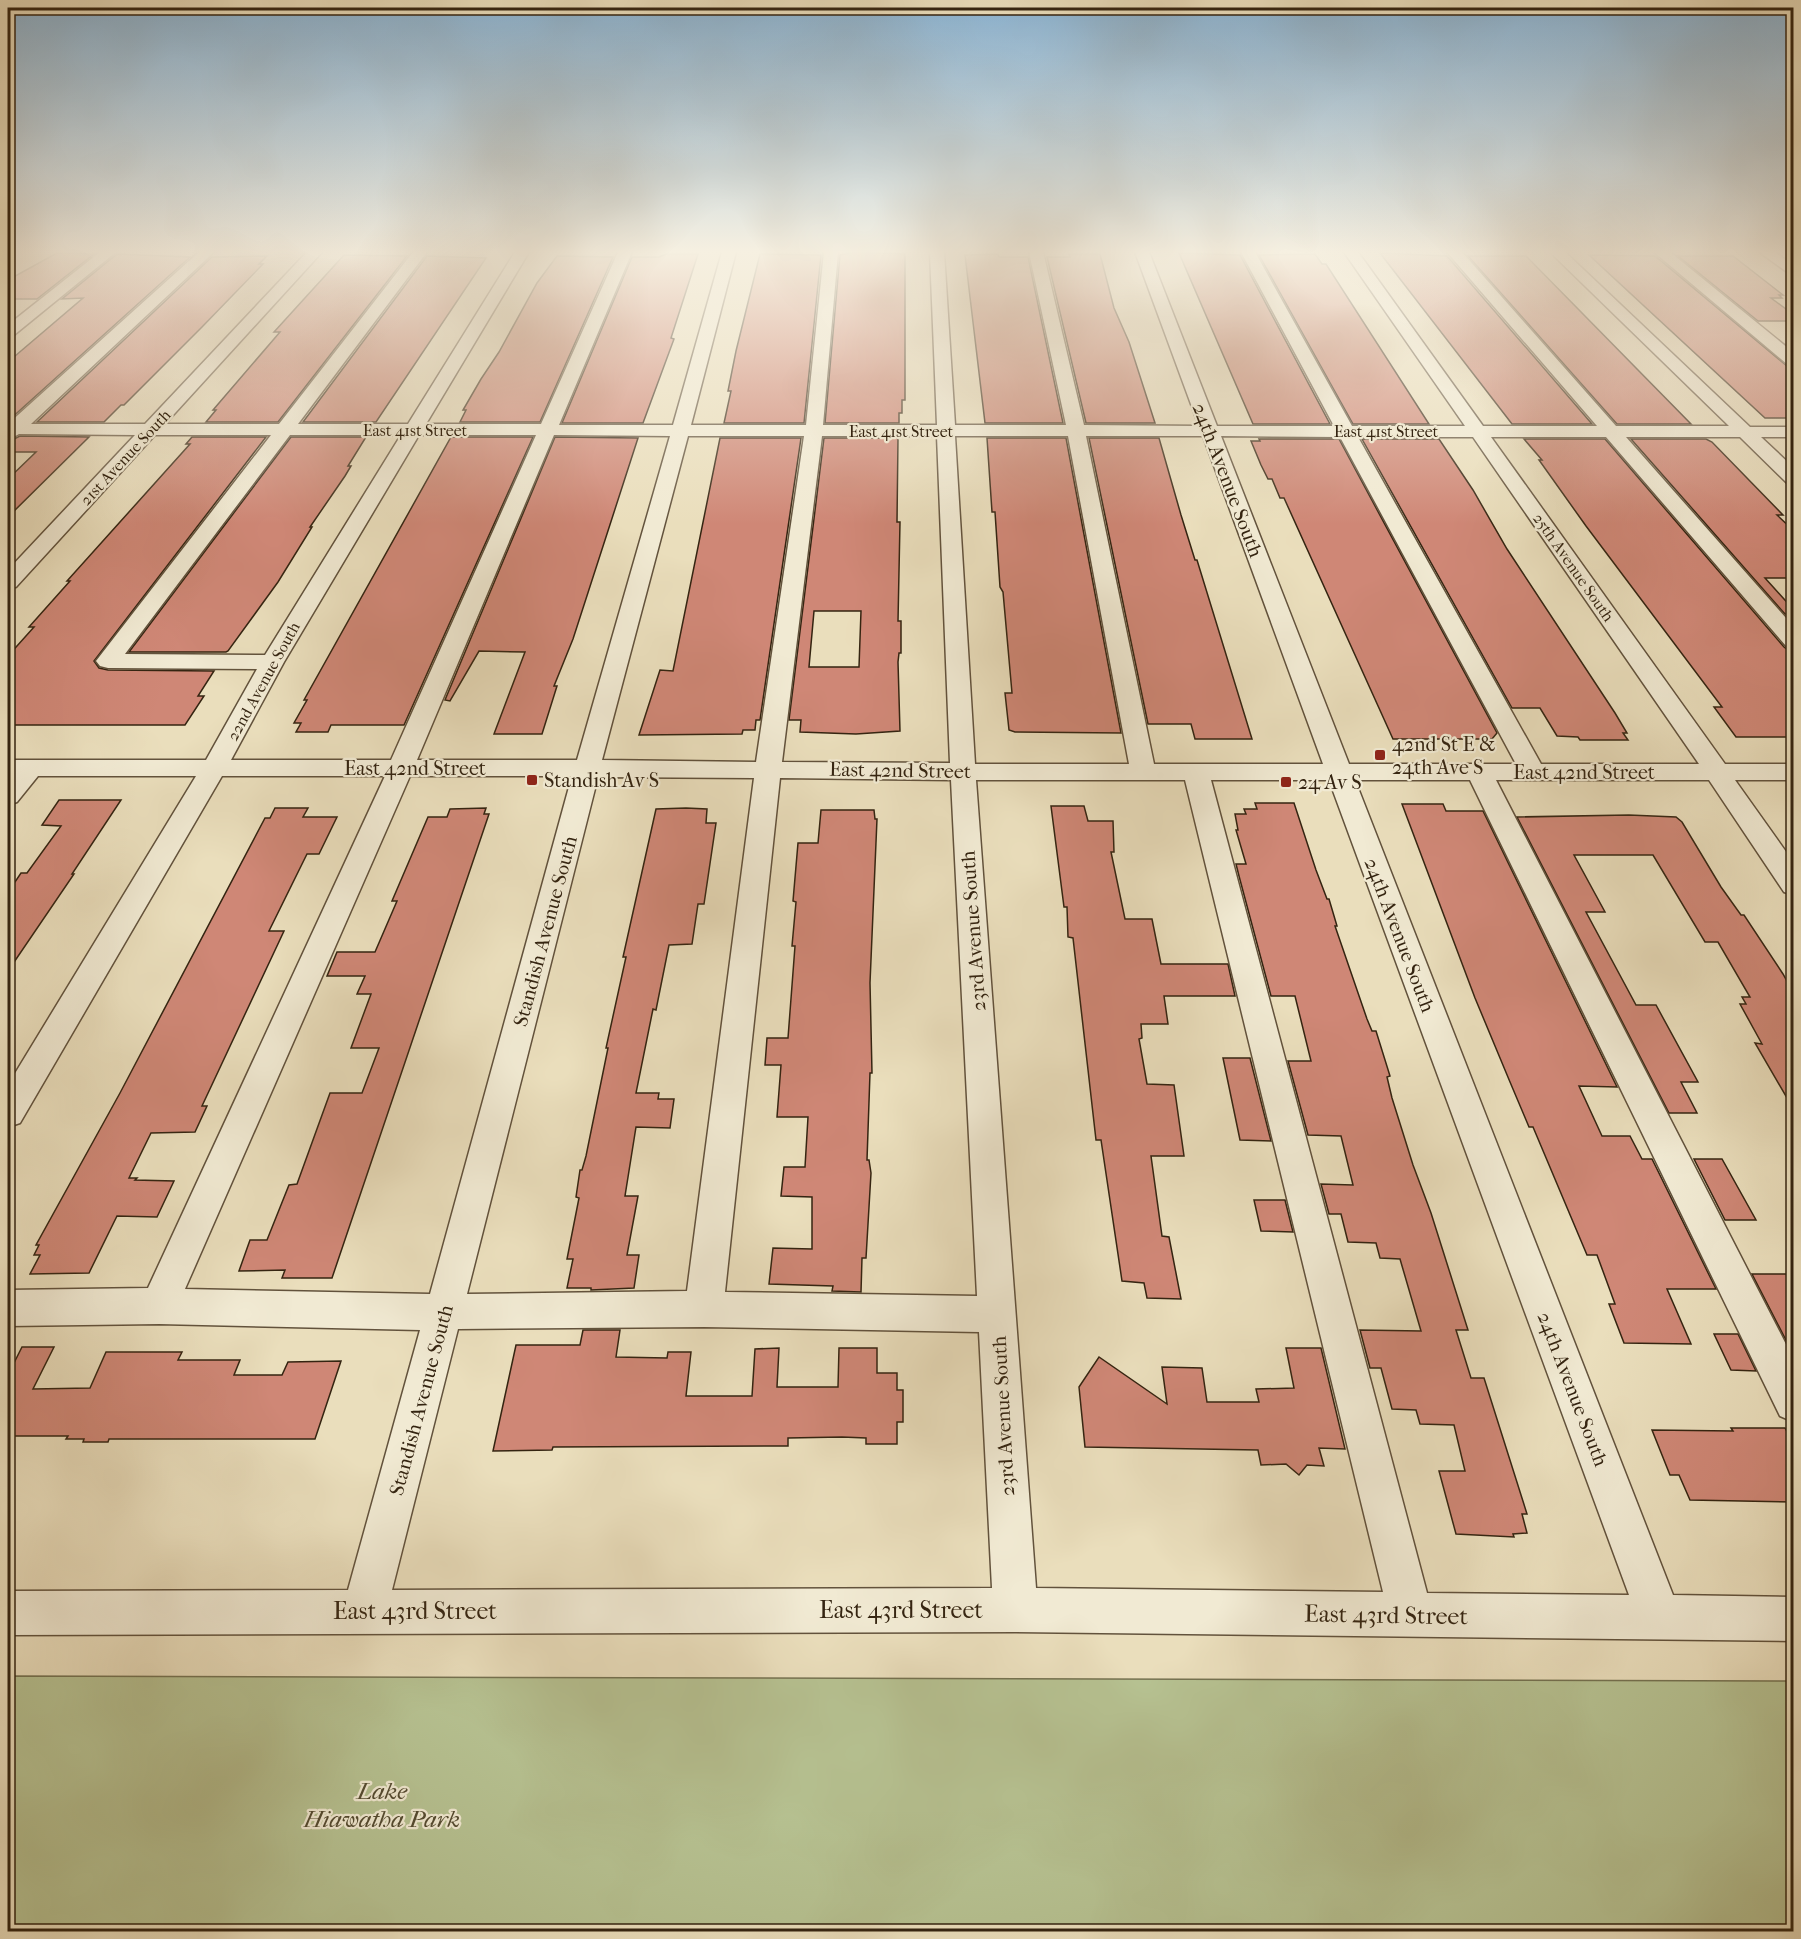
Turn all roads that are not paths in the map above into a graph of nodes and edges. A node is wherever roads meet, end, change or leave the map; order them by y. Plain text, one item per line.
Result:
1 (107, 342) edge
2 (231, 342) edge
3 (351, 342) edge
4 (467, 342) edge
5 (585, 342) edge
6 (705, 342) edge
7 (822, 342) edge
8 (942, 342) edge
9 (1056, 342) edge
10 (1176, 342) edge
11 (1298, 342) edge
12 (1415, 342) edge
13 (1533, 342) edge
14 (1652, 342) edge
15 (1770, 342) edge
16 (1794, 362) edge
17 (151, 429) junction
18 (286, 429) junction
19 (415, 429) junction
20 (547, 430) junction
21 (681, 430) junction
22 (814, 430) junction
23 (10, 431) edge
24 (946, 431) junction
25 (1076, 431) junction
26 (1210, 431) junction
27 (1347, 431) junction
28 (1478, 431) junction
29 (1744, 431) junction
30 (1611, 432) junction
31 (1794, 432) edge
32 (1794, 479) edge
33 (8, 582) edge
34 (1794, 641) edge
35 (272, 662) junction
36 (400, 768) junction
37 (589, 768) junction
38 (768, 768) junction
39 (18, 769) edge
40 (213, 770) junction
41 (963, 771) junction
42 (1478, 771) junction
43 (1533, 771) junction
44 (1143, 772) junction
45 (1196, 772) junction
46 (1339, 772) junction
47 (1716, 772) junction
48 (1794, 772) edge
49 (8, 796) edge
50 (1794, 885) edge
51 (8, 1113) edge
52 (159, 1306) junction
53 (8, 1308) edge
54 (704, 1309) junction
55 (444, 1312) junction
56 (998, 1314) junction
57 (1794, 1402) edge
58 (365, 1610) junction
59 (1015, 1610) junction
60 (8, 1613) edge
61 (1411, 1615) junction
62 (1659, 1617) junction
63 (1794, 1619) edge

1 - 23 street
2 - 17 street, 21st Avenue South
3 - 18 street
4 - 19 street, 22nd Avenue South
5 - 20 street
6 - 21 street, Standish Avenue South
7 - 22 street
8 - 24 street, 23rd Avenue South
9 - 25 street
10 - 26 street, 24th Avenue South
11 - 27 street
12 - 28 street, 25th Avenue South
13 - 30 street
14 - 29 street
15 - 16 street
17 - 18 street, East 41st Street
17 - 23 street, East 41st Street
17 - 33 street, 21st Avenue South
18 - 19 street, East 41st Street
18 - 35 street
19 - 20 street, East 41st Street
19 - 35 street, 22nd Avenue South
20 - 21 street, East 41st Street
20 - 36 street
21 - 22 street, East 41st Street
21 - 37 street, Standish Avenue South
22 - 24 street, East 41st Street
22 - 38 street
24 - 25 street, East 41st Street
24 - 41 street, 23rd Avenue South
25 - 26 street, East 41st Street
25 - 44 street
26 - 27 street, East 41st Street
26 - 46 street, 24th Avenue South
27 - 28 street, East 41st Street
27 - 43 street
28 - 30 street, East 41st Street
28 - 47 street, 25th Avenue South
29 - 30 street, East 41st Street
29 - 31 street, East 41st Street
29 - 32 street
30 - 34 street
35 - 40 street, 22nd Avenue South
36 - 37 street, East 42nd Street
36 - 40 street, East 42nd Street
36 - 52 street
37 - 38 street, East 42nd Street
37 - 55 street, Standish Avenue South
38 - 41 street, East 42nd Street
38 - 54 street
39 - 40 street, East 42nd Street
39 - 49 street
40 - 51 street, 22nd Avenue South
41 - 44 street, East 42nd Street
41 - 56 street, 23rd Avenue South
42 - 43 street, East 42nd Street
42 - 46 street, East 42nd Street
42 - 57 street
43 - 47 street, East 42nd Street
44 - 45 street, East 42nd Street
45 - 46 street, East 42nd Street
45 - 61 street
46 - 62 street, 24th Avenue South
47 - 48 street, East 42nd Street
47 - 50 street, 25th Avenue South
52 - 53 street
52 - 55 street
54 - 55 street
54 - 56 street
55 - 58 street, Standish Avenue South
56 - 59 street, 23rd Avenue South
58 - 59 street, East 43rd Street
58 - 60 street, East 43rd Street
59 - 61 street, East 43rd Street
61 - 62 street, East 43rd Street
62 - 63 street, East 43rd Street

